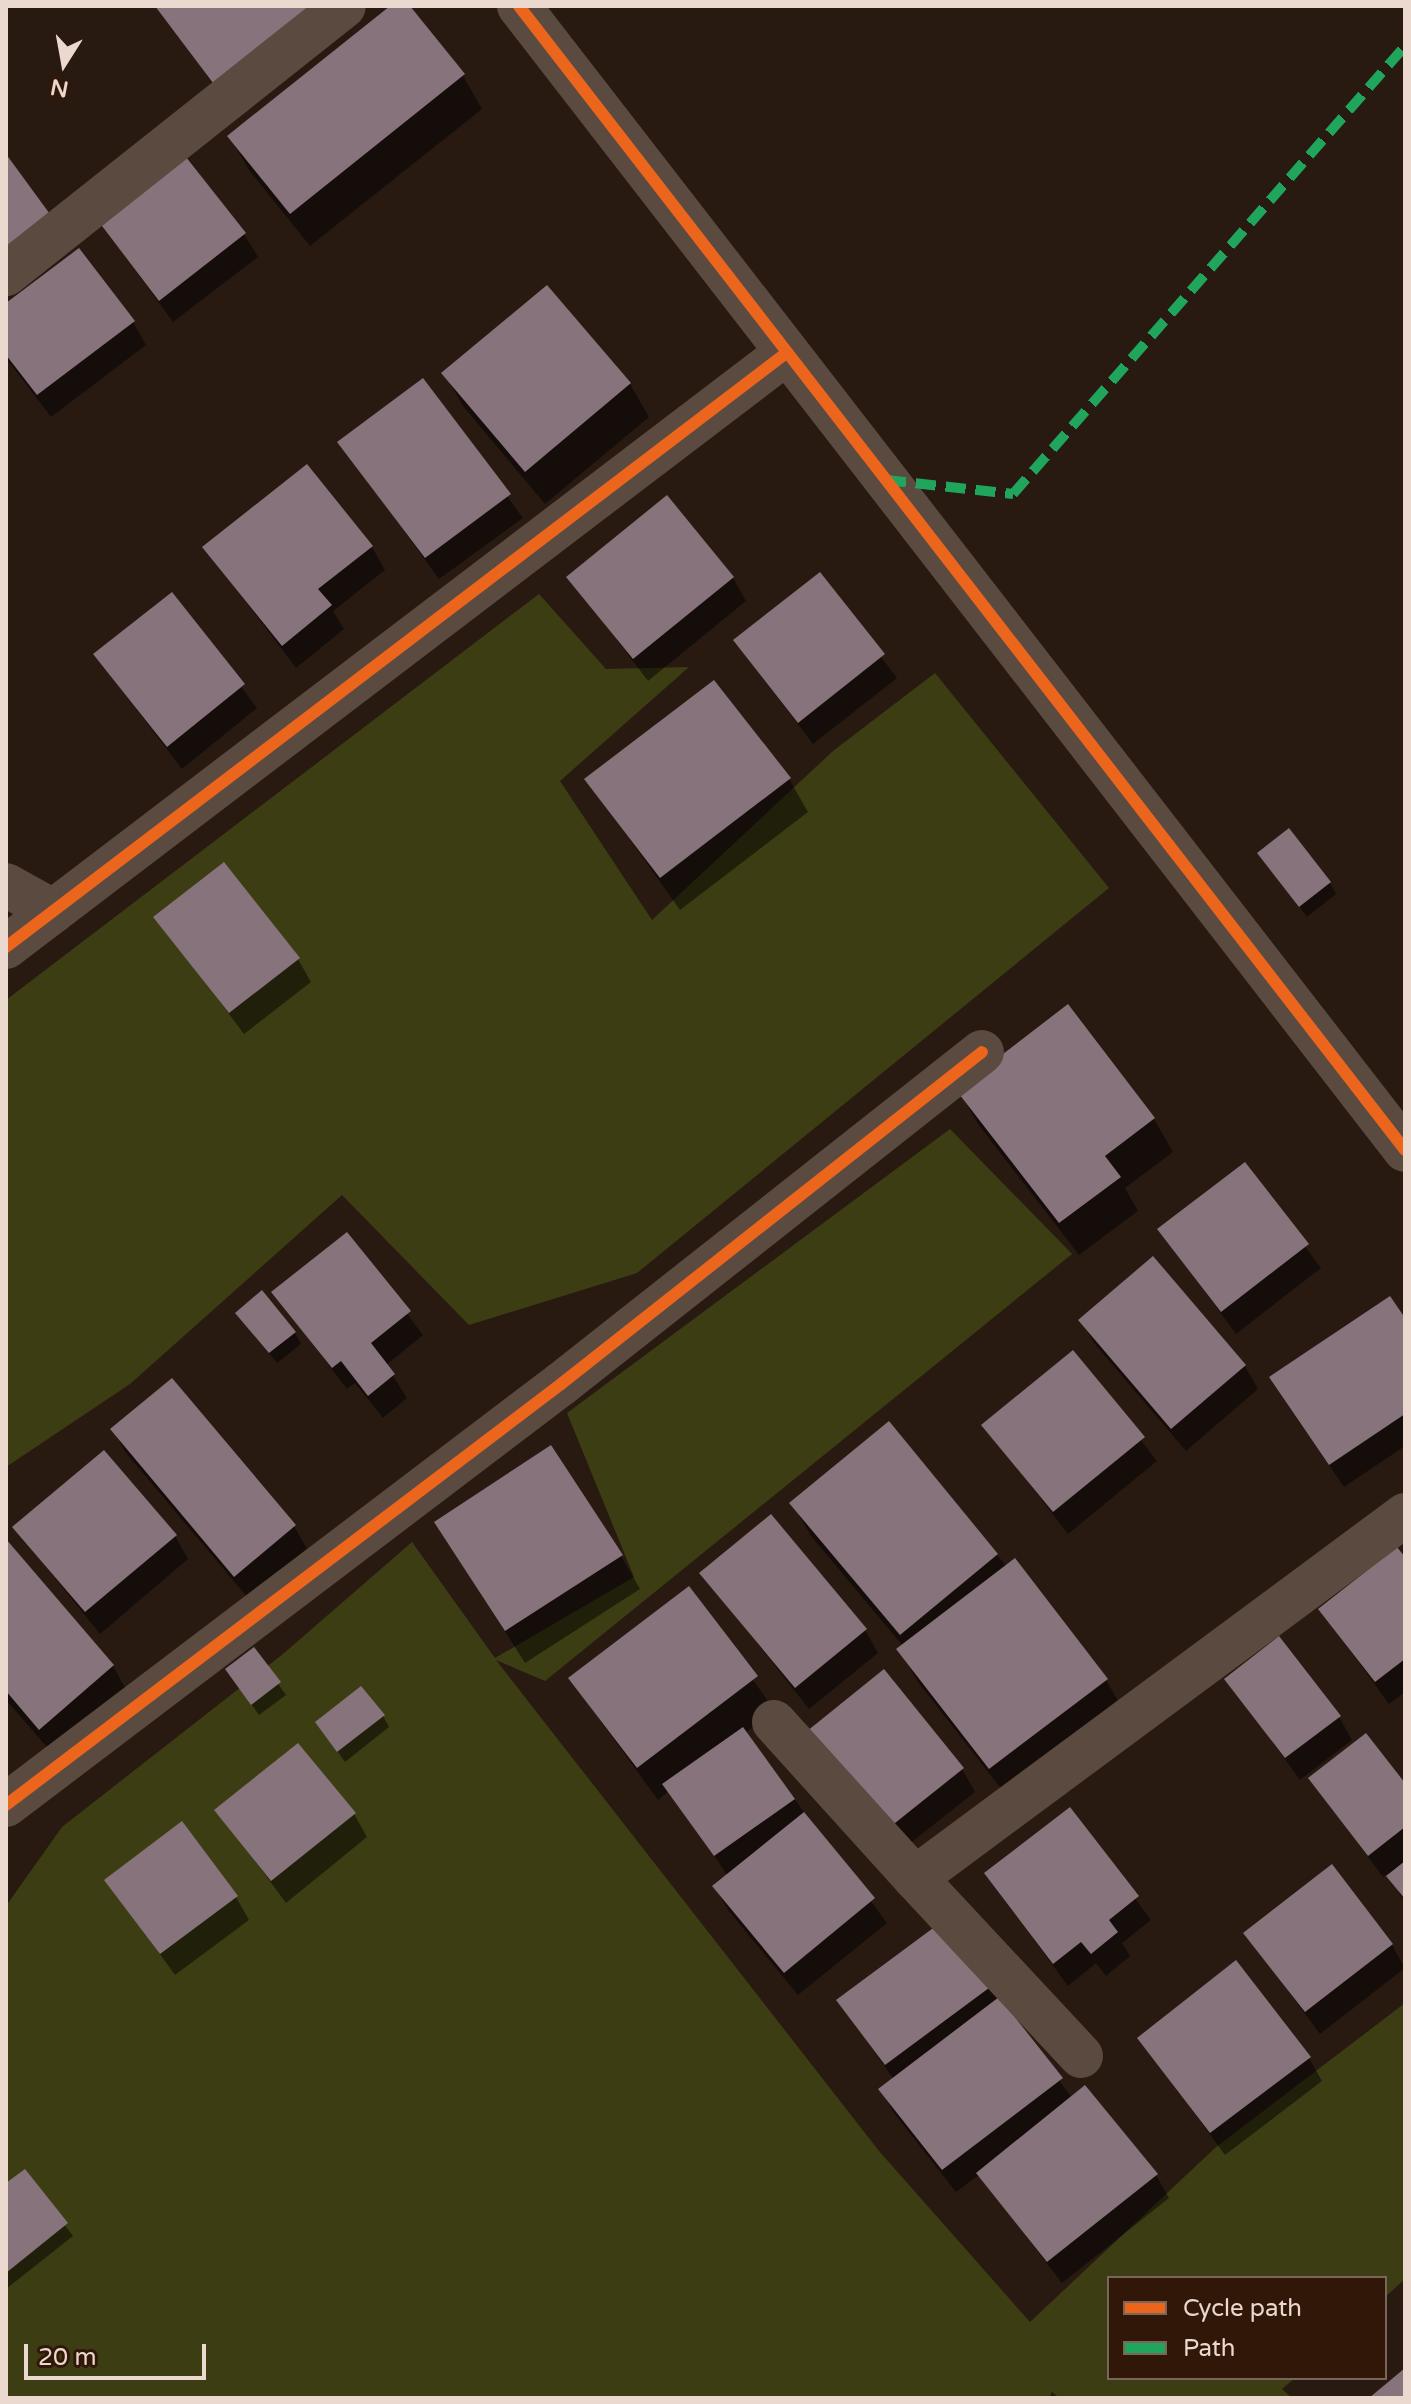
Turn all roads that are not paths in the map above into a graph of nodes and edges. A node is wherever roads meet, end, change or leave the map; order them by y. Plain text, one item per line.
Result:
1 (344, 6) edge
2 (519, 6) edge
3 (6, 274) edge
4 (785, 354) junction
5 (6, 885) edge
6 (53, 911) junction
7 (6, 947) edge
8 (982, 1052) dead end
9 (1405, 1150) edge
10 (1405, 1515) edge
11 (774, 1722) dead end
12 (6, 1805) edge
13 (915, 1878) junction
14 (1081, 2056) dead end

1 - 3 street
2 - 4 street
4 - 6 street
4 - 9 street
5 - 6 street
6 - 7 street
8 - 12 street
10 - 13 street
11 - 13 street
13 - 14 street

